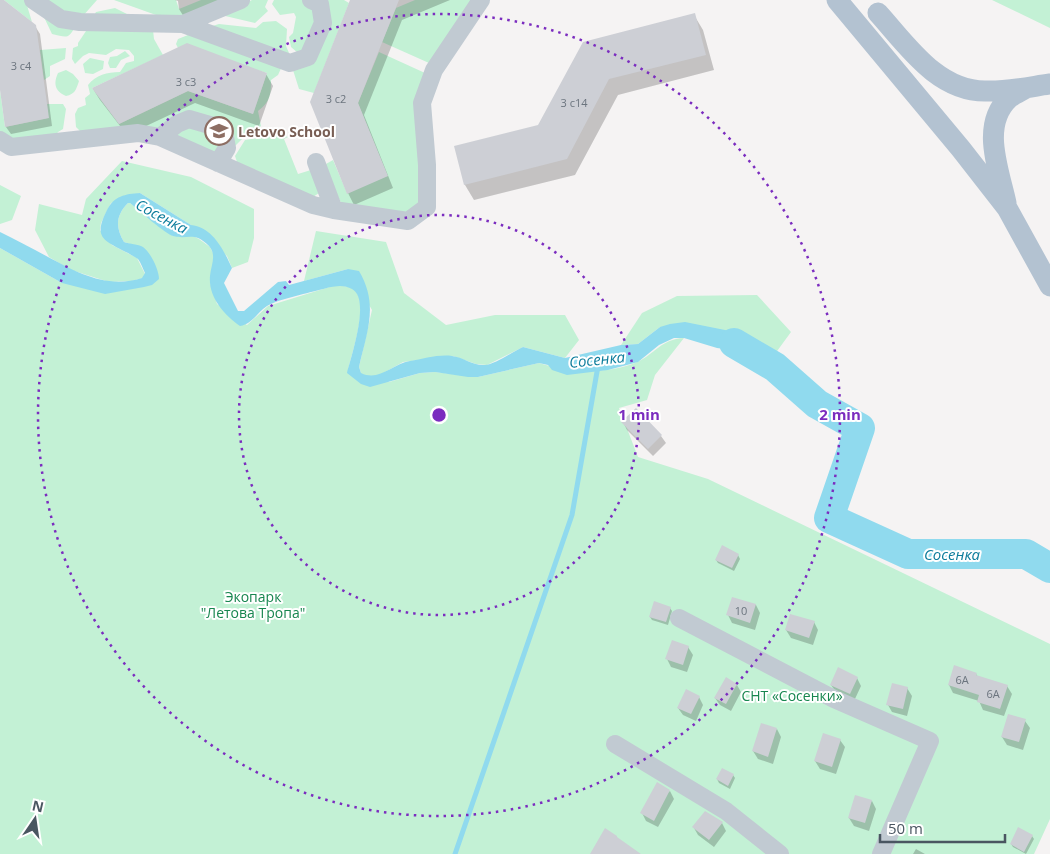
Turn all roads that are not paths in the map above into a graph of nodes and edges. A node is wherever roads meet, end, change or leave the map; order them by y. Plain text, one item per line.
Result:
1 (33, 0) edge
2 (241, 0) edge
3 (311, 0) edge
4 (837, 0) edge
5 (484, 4) edge
6 (873, 6) edge
7 (183, 24) junction
8 (1050, 84) edge
9 (1026, 88) junction
10 (911, 91) junction
11 (160, 137) junction
12 (0, 140) edge
13 (316, 162) dead end
14 (218, 164) junction
15 (1007, 208) junction
16 (334, 210) junction
17 (1050, 286) edge
18 (679, 618) dead end
19 (615, 744) dead end
20 (780, 854) edge
21 (881, 854) edge

1 - 7 lane
2 - 7 lane
3 - 7 lane
4 - 10 main road
5 - 16 lane
6 - 9 main road
6 - 10 main road
8 - 9 main road
9 - 15 main road
10 - 15 main road
11 - 12 lane
11 - 14 lane
11 - 14 lane
13 - 16 lane
14 - 16 lane
15 - 17 main road
18 - 21 lane
19 - 20 lane

